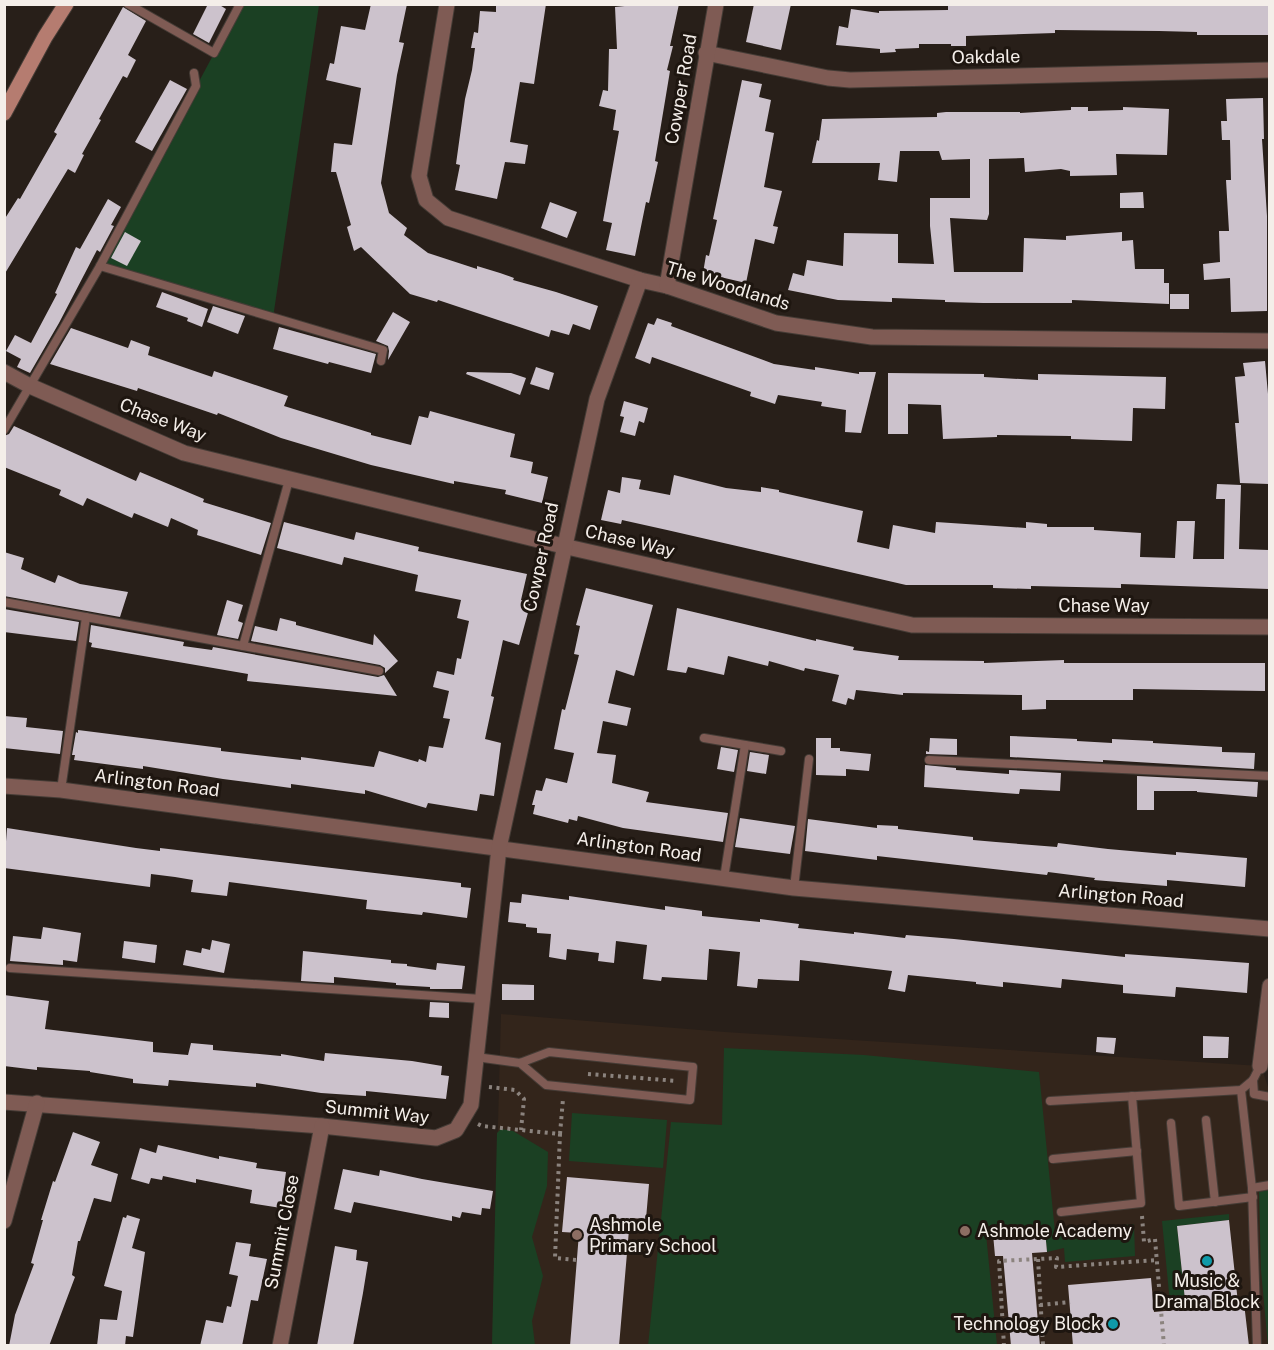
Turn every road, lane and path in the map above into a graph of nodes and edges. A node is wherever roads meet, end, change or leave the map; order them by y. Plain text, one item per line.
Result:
1 (66, 4) edge
2 (128, 4) edge
3 (240, 4) edge
4 (447, 4) edge
5 (716, 4) edge
6 (706, 53) junction
7 (1269, 70) edge
8 (194, 73) dead end
9 (4, 113) edge
10 (100, 266) junction
11 (640, 280) junction
12 (667, 286) junction
13 (1269, 341) edge
14 (381, 361) dead end
15 (4, 372) edge
16 (30, 386) junction
17 (4, 430) edge
18 (289, 480) junction
19 (563, 546) junction
20 (4, 602) edge
21 (86, 617) junction
22 (1269, 627) edge
23 (243, 646) junction
24 (379, 671) dead end
25 (704, 738) dead end
26 (745, 745) junction
27 (781, 751) dead end
28 (809, 759) dead end
29 (929, 760) dead end
30 (1269, 776) edge
31 (4, 786) edge
32 (61, 790) junction
33 (499, 848) junction
34 (724, 878) junction
35 (794, 888) junction
36 (1269, 929) edge
37 (10, 968) dead end
38 (1269, 986) edge
39 (483, 999) junction
40 (476, 1057) junction
41 (520, 1063) junction
42 (578, 1073) dead end
43 (1257, 1073) junction
44 (683, 1082) dead end
45 (473, 1086) junction
46 (564, 1088) junction
47 (1241, 1090) junction
48 (1132, 1096) junction
49 (1269, 1097) edge
50 (1050, 1101) dead end
51 (4, 1102) edge
52 (37, 1103) junction
53 (464, 1117) junction
54 (1206, 1120) dead end
55 (1171, 1123) dead end
56 (322, 1126) junction
57 (521, 1130) junction
58 (560, 1134) junction
59 (1137, 1151) junction
60 (1053, 1159) dead end
61 (1269, 1185) edge
62 (1252, 1192) junction
63 (1215, 1202) junction
64 (1141, 1203) junction
65 (1060, 1212) dead end
66 (5, 1214) edge
67 (1038, 1259) junction
68 (577, 1260) dead end
69 (1156, 1260) junction
70 (1256, 1299) junction
71 (1070, 1302) dead end
72 (1040, 1305) junction
73 (1161, 1308) junction
74 (1043, 1345) edge
75 (280, 1346) edge
76 (1004, 1346) edge
77 (1164, 1346) edge
78 (1257, 1346) edge

1 - 9 street
2 - 3 lane
4 - 11 street, The Woodlands
5 - 6 street, Cowper Road
6 - 7 street, Oakdale
6 - 12 street, Cowper Road
8 - 10 lane
10 - 14 lane
10 - 16 lane
11 - 12 street, The Woodlands
11 - 19 street, Cowper Road
12 - 13 street, The Woodlands
15 - 16 street, Chase Way
16 - 17 lane
16 - 18 street, Chase Way
18 - 19 street, Chase Way
18 - 23 lane
19 - 22 street, Chase Way
19 - 33 street, Cowper Road
20 - 21 lane
21 - 23 lane
21 - 32 lane
23 - 24 lane
25 - 26 lane
26 - 27 lane
26 - 34 lane
28 - 35 lane
29 - 30 lane
31 - 32 street, Arlington Road
32 - 33 street, Arlington Road
33 - 34 street, Arlington Road
33 - 39 street
34 - 35 street, Arlington Road
35 - 36 street, Arlington Road
37 - 39 lane
38 - 43 street
39 - 40 street
40 - 41 lane
40 - 45 street
41 - 46 lane
41 - 46 lane
42 - 44 path
43 - 47 lane
43 - 49 lane
45 - 53 street
45 - 57 path
46 - 58 path
47 - 48 lane
47 - 62 lane
48 - 50 lane
48 - 59 lane
51 - 52 street, Summit Way
52 - 56 street, Summit Way
52 - 66 street
53 - 56 street, Summit Way
53 - 57 path
54 - 63 lane
55 - 63 lane
56 - 75 street, Summit Close
57 - 58 path
58 - 68 path
59 - 60 lane
59 - 64 lane
61 - 62 lane
62 - 63 lane
62 - 70 lane
64 - 65 lane
64 - 69 path
67 - 69 path
67 - 72 path
67 - 76 path
69 - 73 path
70 - 73 path
70 - 78 lane
71 - 72 path
72 - 74 path
73 - 77 path

